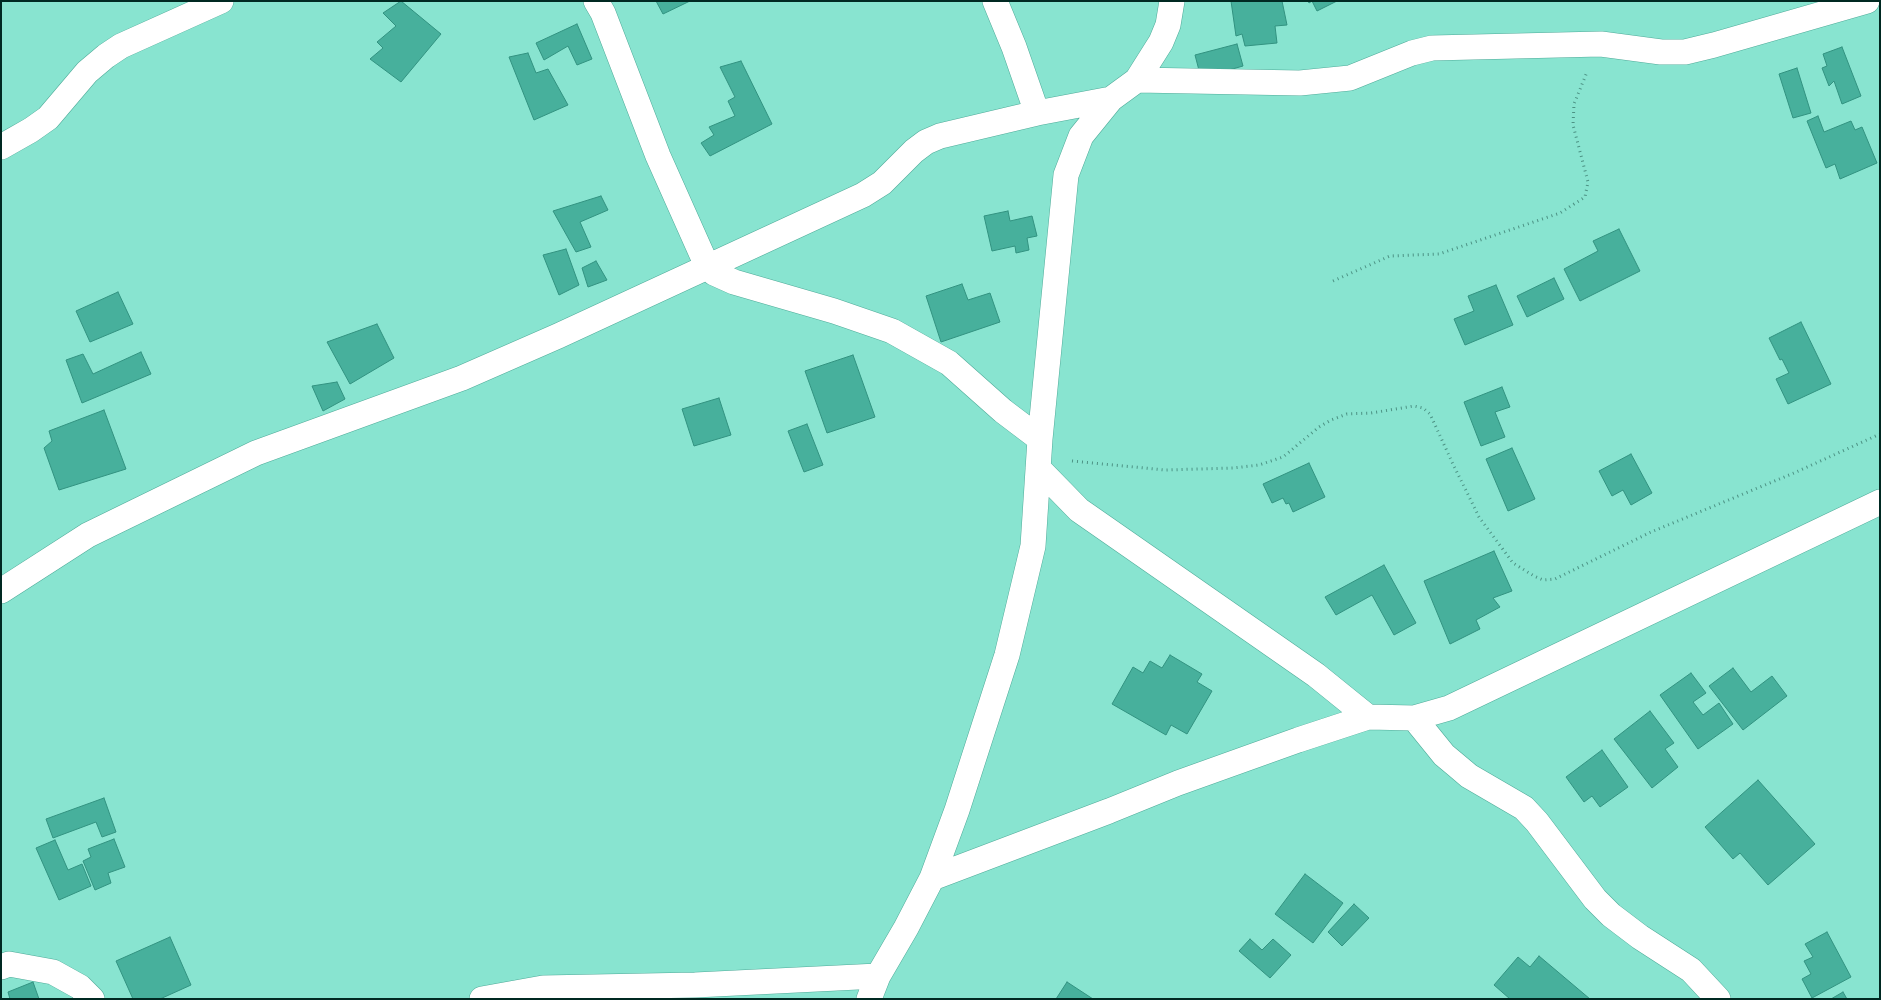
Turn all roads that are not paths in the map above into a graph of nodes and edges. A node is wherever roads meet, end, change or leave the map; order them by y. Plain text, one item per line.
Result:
1 (220, 1) edge
2 (596, 1) edge
3 (995, 1) edge
4 (1172, 1) edge
5 (1867, 1) edge
6 (1137, 80) junction
7 (1112, 99) junction
8 (1037, 113) junction
9 (1, 147) edge
10 (707, 266) junction
11 (1039, 454) junction
12 (1880, 502) edge
13 (1, 591) edge
14 (1368, 717) junction
15 (1414, 718) junction
16 (932, 878) junction
17 (1, 967) edge
18 (878, 976) junction
19 (92, 999) edge
20 (482, 999) edge
21 (869, 999) edge
22 (1718, 999) edge

1 - 9 street
2 - 10 street
3 - 8 street
4 - 6 street
5 - 6 street
6 - 7 street
7 - 8 street
7 - 11 street
8 - 10 street
10 - 11 street
10 - 13 street
11 - 14 street
11 - 16 street
12 - 15 street
14 - 15 street
14 - 16 street
15 - 22 street
16 - 18 street
17 - 19 street
18 - 20 street
18 - 21 street

